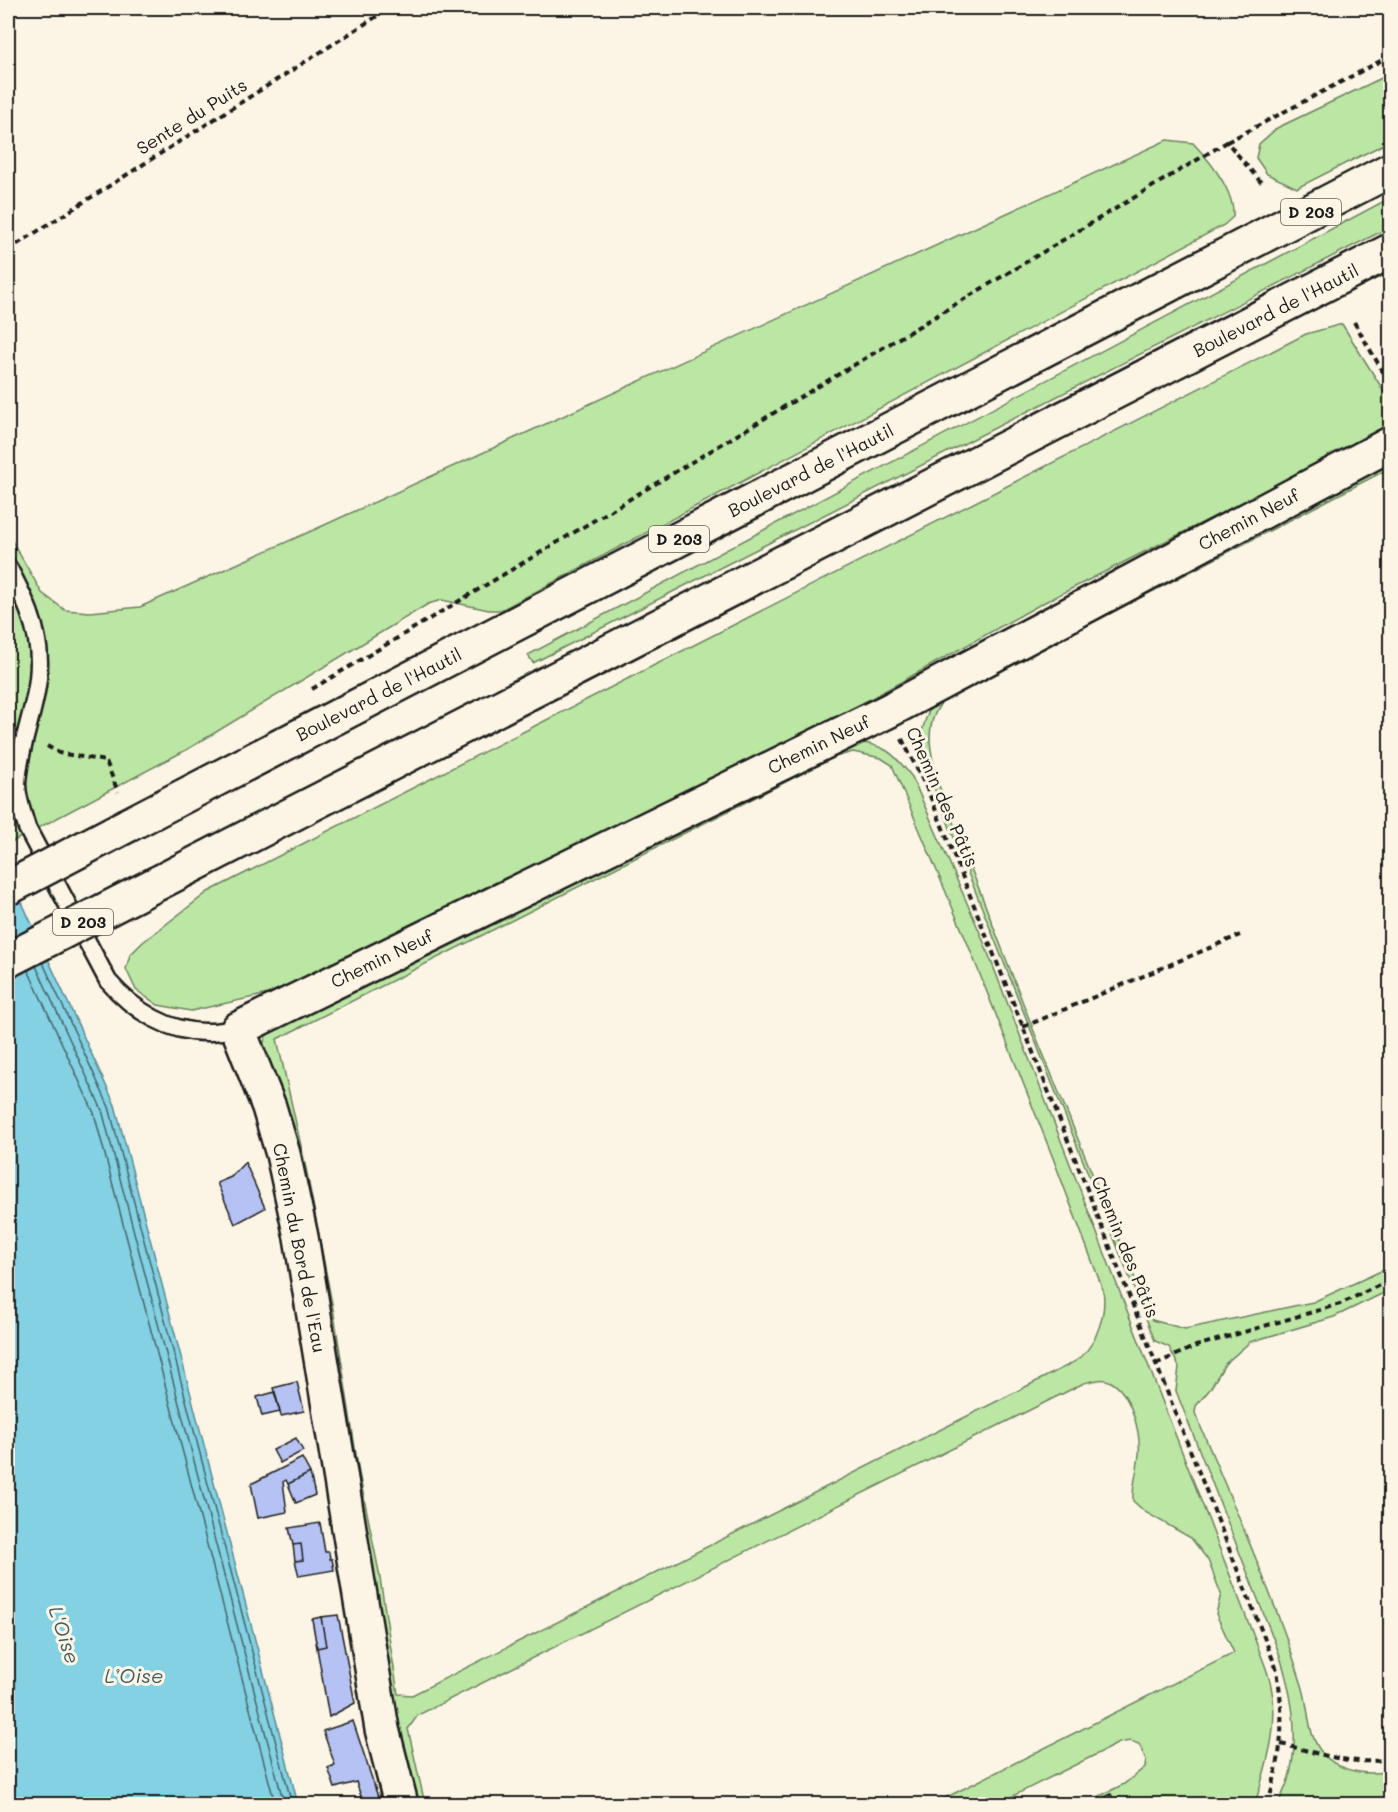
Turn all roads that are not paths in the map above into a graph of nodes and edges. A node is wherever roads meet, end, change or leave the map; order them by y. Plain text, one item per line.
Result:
1 (1390, 170) edge
2 (1390, 251) edge
3 (1390, 444) edge
4 (8, 567) edge
5 (8, 888) edge
6 (8, 960) edge
7 (238, 1029) junction
8 (401, 1804) edge

1 - 5 main road, Boulevard de l'Hautil / D 203, bridge
2 - 6 main road, Boulevard de l'Hautil / D 203, bridge
3 - 7 main road, Chemin Neuf
4 - 7 lane
7 - 8 main road, Chemin du Bord de l'Eau

